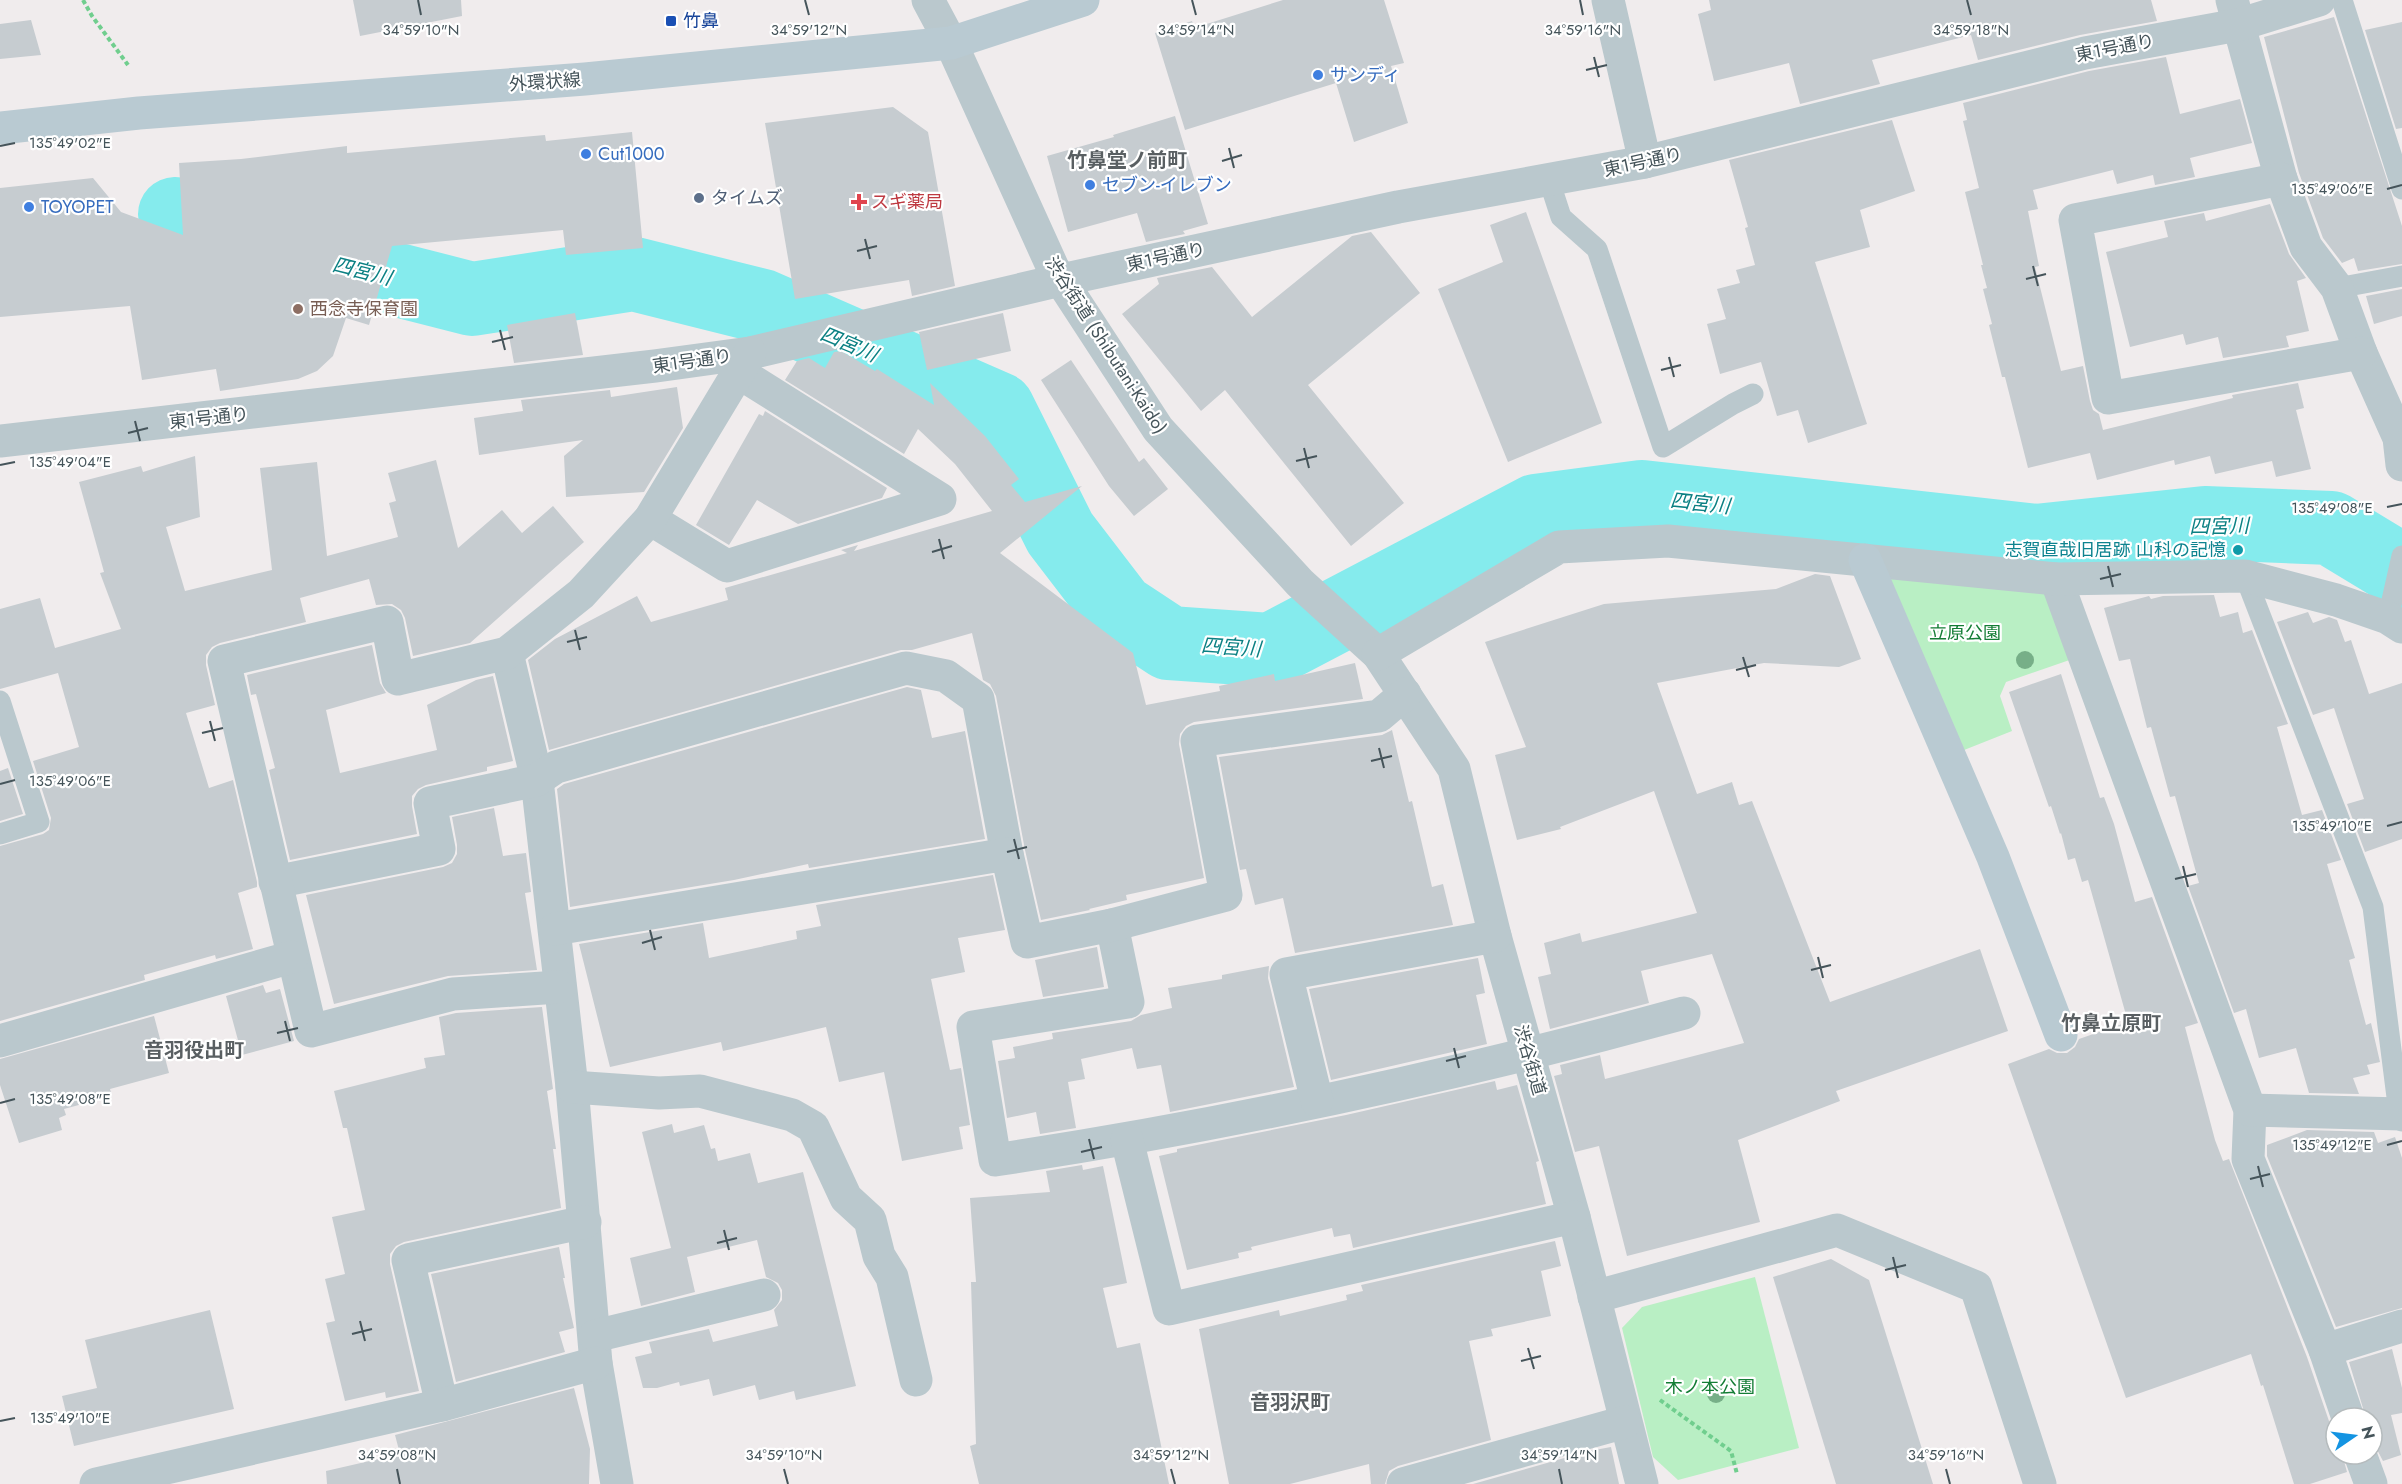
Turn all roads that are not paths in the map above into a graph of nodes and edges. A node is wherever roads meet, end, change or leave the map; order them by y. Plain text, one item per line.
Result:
1 (928, 0) edge
2 (1083, 0) edge
3 (1608, 0) edge
4 (2319, 0) edge
5 (2342, 0) edge
6 (2235, 12) edge
7 (951, 43) junction
8 (0, 128) edge
9 (1645, 162) junction
10 (2281, 179) junction
11 (1549, 180) junction
12 (2402, 189) edge
13 (2402, 276) edge
14 (1061, 280) junction
15 (2337, 288) junction
16 (2361, 353) junction
17 (744, 363) junction
18 (1753, 394) dead end
19 (0, 441) edge
20 (2401, 447) edge
21 (650, 519) junction
22 (2402, 556) edge
23 (1864, 560) junction
24 (2245, 576) junction
25 (2056, 579) junction
26 (2395, 623) edge
27 (507, 653) junction
28 (1378, 654) junction
29 (1405, 694) junction
30 (0, 702) edge
31 (537, 780) junction
32 (0, 834) edge
33 (1007, 854) junction
34 (275, 882) junction
35 (1112, 925) junction
36 (555, 929) junction
37 (1495, 936) junction
38 (292, 957) junction
39 (559, 987) junction
40 (1684, 1013) dead end
41 (2061, 1035) dead end
42 (0, 1041) edge
43 (1528, 1055) junction
44 (572, 1087) junction
45 (1317, 1101) junction
46 (2250, 1110) junction
47 (2401, 1116) edge
48 (1127, 1140) junction
49 (1574, 1218) junction
50 (585, 1222) junction
51 (764, 1295) dead end
52 (1594, 1297) junction
53 (2402, 1326) edge
54 (596, 1350) junction
55 (2325, 1350) junction
56 (916, 1380) dead end
57 (442, 1405) junction
58 (2344, 1406) edge
59 (1625, 1422) junction
60 (2364, 1466) edge
61 (96, 1484) edge
62 (617, 1484) edge
63 (1402, 1484) edge
64 (1642, 1484) edge
65 (2040, 1484) edge
66 (2371, 1484) edge

1 - 7 street
2 - 7 street, 外環状線
3 - 9 street
4 - 6 street, 東1号通り
5 - 12 lane
6 - 9 street, 東1号通り
6 - 10 street
7 - 8 street, 外環状線
7 - 14 street, 渋谷街道 (Shibutani-Kaido)
9 - 11 street, 東1号通り
10 - 15 street
10 - 16 street
11 - 14 street, 東1号通り
11 - 18 lane
13 - 15 lane
14 - 17 street, 東1号通り
14 - 28 street, 渋谷街道 (Shibutani-Kaido)
15 - 16 street
16 - 20 street
17 - 19 street, 東1号通り
17 - 21 street
17 - 21 street
21 - 27 street
22 - 26 lane
23 - 25 street
23 - 28 street
23 - 41 street
24 - 25 street
24 - 26 street
24 - 47 lane
25 - 46 street
27 - 31 street
27 - 34 street
28 - 29 street, 渋谷街道
29 - 35 street
29 - 37 street, 渋谷街道
30 - 32 lane
31 - 33 street
31 - 34 street
31 - 36 street
33 - 35 street
33 - 36 street
34 - 38 street
35 - 48 street
36 - 39 street
37 - 43 street, 渋谷街道
37 - 45 street
38 - 39 street
38 - 42 street
39 - 44 street
40 - 43 street
43 - 45 street
43 - 49 street, 渋谷街道
44 - 50 street
44 - 56 street
45 - 48 street
46 - 47 street
46 - 55 street
48 - 49 street
49 - 52 street, 渋谷街道
50 - 54 street
50 - 57 street
51 - 54 street
52 - 59 street, 渋谷街道
52 - 65 street
53 - 55 street
54 - 57 street
54 - 62 street
55 - 58 street
57 - 61 street
59 - 63 street
59 - 64 street, 渋谷街道
60 - 66 street

